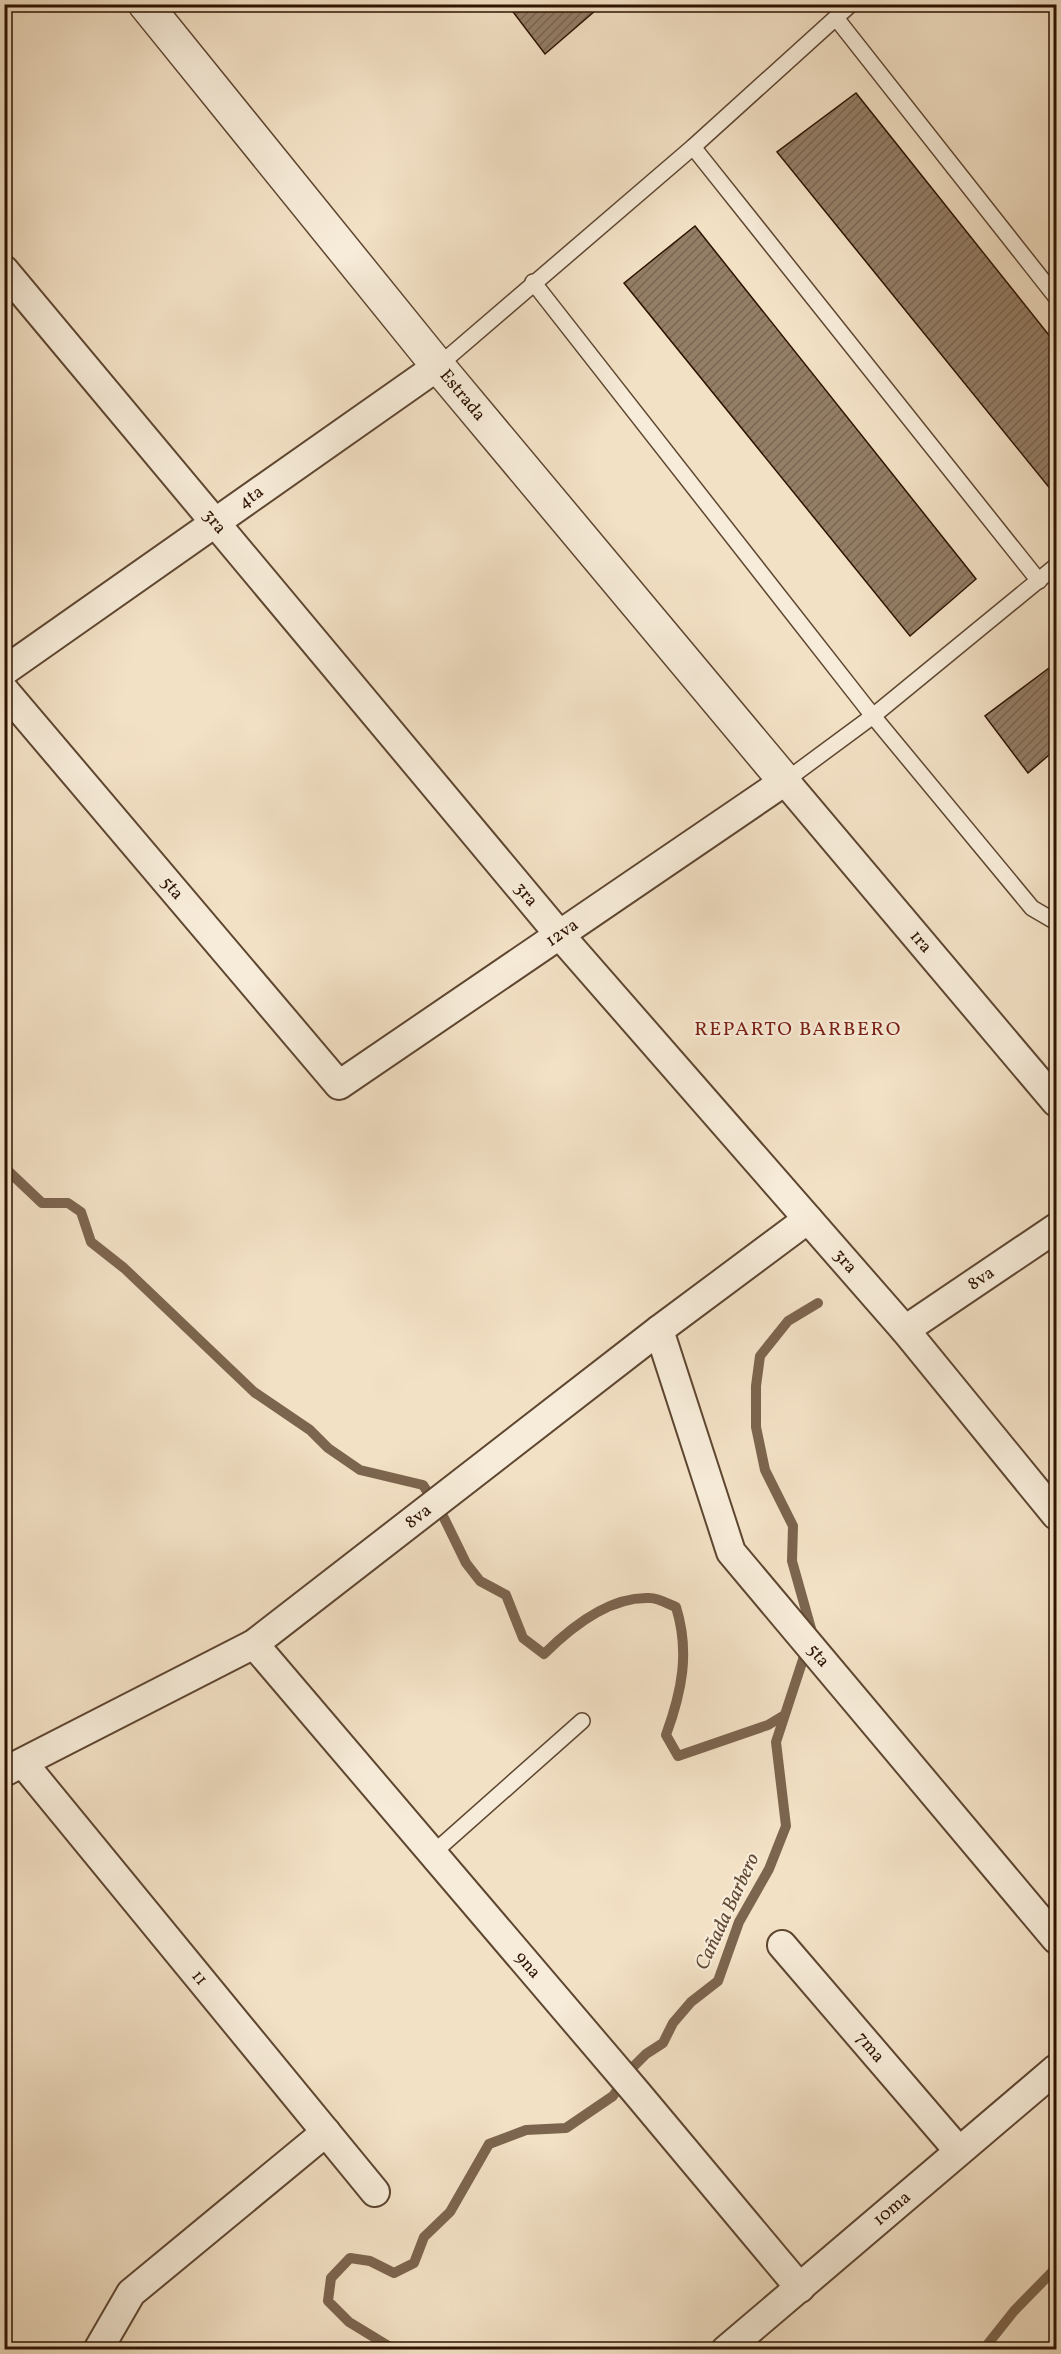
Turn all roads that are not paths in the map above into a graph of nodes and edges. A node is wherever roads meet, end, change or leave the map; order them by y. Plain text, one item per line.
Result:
1 (145, 4) edge
2 (851, 4) edge
3 (836, 18) junction
4 (693, 147) junction
5 (4, 270) edge
6 (533, 282) junction
7 (1056, 297) edge
8 (438, 366) junction
9 (214, 521) junction
10 (1056, 566) edge
11 (1039, 581) junction
12 (4, 672) edge
13 (4, 690) edge
14 (873, 716) junction
15 (785, 781) junction
16 (1056, 922) edge
17 (558, 933) junction
18 (339, 1085) joint
19 (1056, 1102) edge
20 (808, 1219) junction
21 (1056, 1228) edge
22 (659, 1330) junction
23 (906, 1330) junction
24 (1056, 1515) edge
25 (254, 1644) junction
26 (582, 1720) dead end
27 (14, 1768) edge
28 (432, 1854) junction
29 (1056, 1939) edge
30 (782, 1945) dead end
31 (1056, 2069) edge
32 (326, 2132) junction
33 (958, 2150) junction
34 (375, 2192) dead end
35 (800, 2288) junction
36 (98, 2349) edge
37 (726, 2349) edge

1 - 8 street, Estrada
2 - 3 lane
3 - 4 lane
3 - 7 lane
4 - 6 lane
4 - 11 lane
5 - 9 street, 3ra
6 - 8 lane
6 - 14 lane
8 - 9 street, 4ta
8 - 15 street, Estrada
9 - 12 street, 4ta
9 - 17 street, 3ra
10 - 11 lane
11 - 14 lane
13 - 18 street, 5ta
14 - 15 lane
14 - 16 lane
15 - 17 street, 12va
15 - 19 street, 1ra
17 - 18 street, 12va
17 - 20 street, 3ra
20 - 22 street, 8va
20 - 23 street, 3ra
21 - 23 street, 8va
22 - 25 street, 8va
22 - 29 street, 5ta
23 - 24 street, 3ra
25 - 27 street, 8va
25 - 28 street, 9na
26 - 28 lane
27 - 32 street, 11
28 - 35 street, 9na
30 - 33 street, 7ma
31 - 33 street, 10ma
32 - 34 street, 11
32 - 36 street
33 - 35 street, 10ma
35 - 37 street, 10ma

